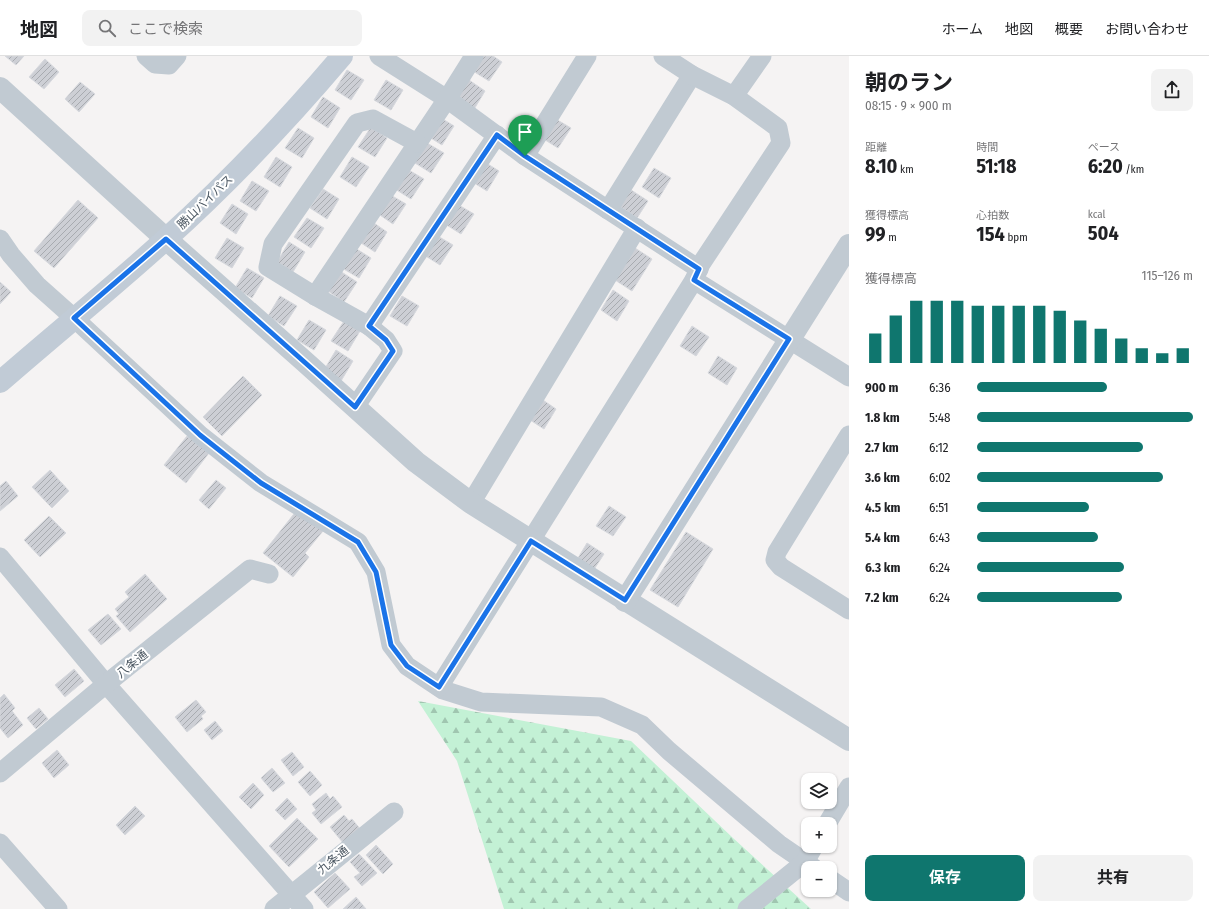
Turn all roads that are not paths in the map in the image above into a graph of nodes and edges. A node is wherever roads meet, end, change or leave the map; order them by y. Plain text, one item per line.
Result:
1 (146, 56) edge
2 (177, 56) edge
3 (342, 56) edge
4 (379, 56) edge
5 (474, 56) edge
6 (587, 56) edge
7 (663, 56) edge
8 (762, 56) edge
9 (692, 75) junction
10 (0, 88) edge
11 (734, 96) junction
12 (447, 99) junction
13 (497, 135) junction
14 (417, 143) junction
15 (525, 156) junction
16 (608, 210) junction
17 (637, 228) junction
18 (0, 239) edge
19 (166, 239) junction
20 (849, 245) edge
21 (697, 275) junction
22 (315, 296) junction
23 (74, 318) junction
24 (369, 326) junction
25 (789, 339) junction
26 (849, 377) edge
27 (0, 382) edge
28 (355, 407) junction
29 (849, 435) edge
30 (471, 503) junction
31 (531, 541) junction
32 (0, 557) edge
33 (269, 574) dead end
34 (625, 600) junction
35 (849, 610) edge
36 (106, 684) junction
37 (439, 687) junction
38 (849, 740) edge
39 (0, 773) edge
40 (849, 787) edge
41 (394, 812) dead end
42 (831, 817) edge
43 (0, 843) edge
44 (811, 859) edge
45 (837, 884) edge
46 (849, 892) edge
47 (291, 894) junction
48 (58, 909) edge
49 (274, 909) edge
50 (304, 909) edge
51 (747, 909) edge

1 - 2 street
3 - 19 main road, 勝山バイパス
4 - 12 street
5 - 12 street
6 - 15 street
7 - 9 street
8 - 11 street
9 - 11 street
9 - 16 street
10 - 19 street
11 - 21 street
12 - 13 street
12 - 14 street
13 - 15 street
13 - 24 street
14 - 22 street
14 - 22 street
15 - 16 street
16 - 17 street
17 - 21 street
17 - 30 street
18 - 23 street
19 - 23 main road, 勝山バイパス
19 - 28 street
20 - 25 street
21 - 25 street
21 - 31 street
22 - 24 street
23 - 27 main road, 勝山バイパス
23 - 37 street
24 - 28 street
25 - 26 street
25 - 34 street
28 - 30 street
29 - 35 street
30 - 31 street
31 - 34 street
31 - 37 street
32 - 36 street
33 - 36 street, 八条通
34 - 38 street
36 - 39 street, 八条通
36 - 47 street
37 - 44 street
40 - 42 street
41 - 47 street, 九条通
43 - 48 street
44 - 51 street
45 - 46 street
47 - 49 street, 九条通
47 - 50 street

